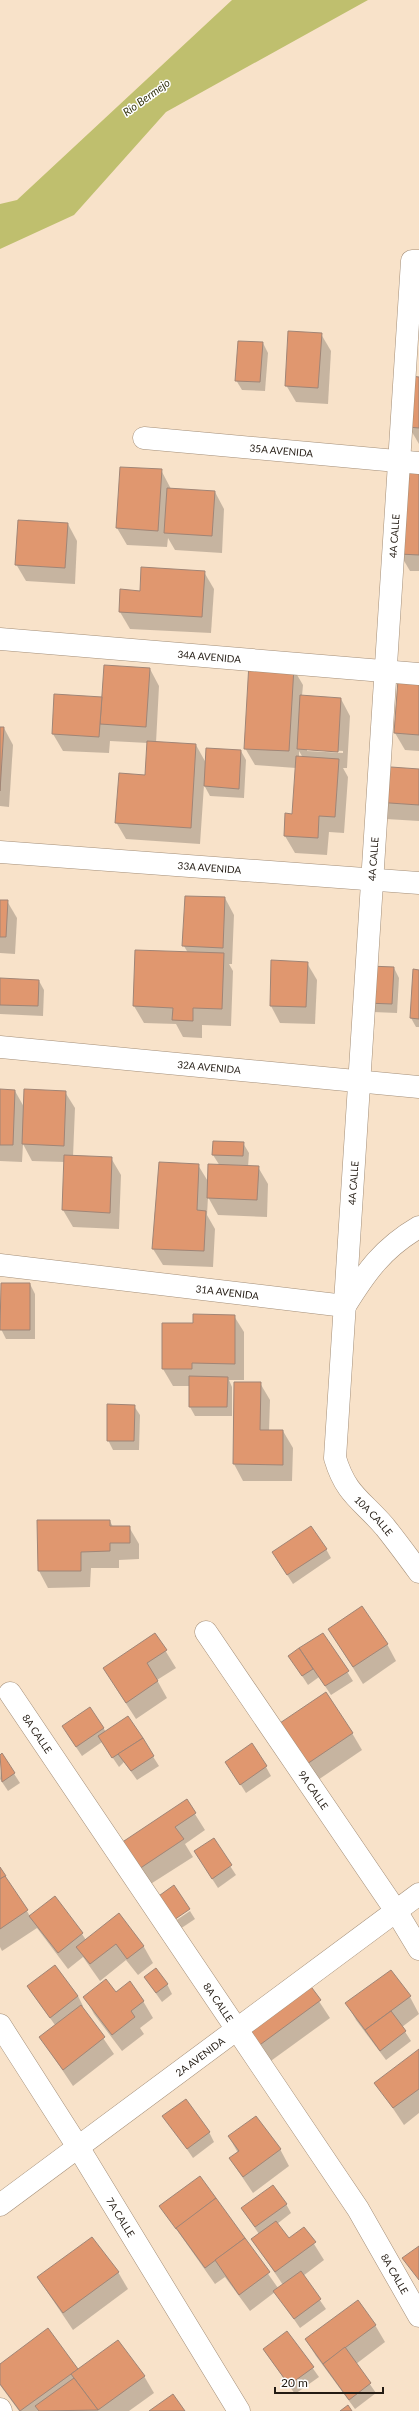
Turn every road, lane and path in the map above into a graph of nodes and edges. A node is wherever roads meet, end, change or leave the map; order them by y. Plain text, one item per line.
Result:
1 (415, 261) edge
2 (144, 438) dead end
3 (409, 462) edge
4 (0, 639) edge
5 (386, 672) junction
6 (419, 674) edge
7 (0, 852) edge
8 (372, 879) junction
9 (419, 883) edge
10 (0, 1047) edge
11 (359, 1081) junction
12 (419, 1086) edge
13 (419, 1227) edge
14 (0, 1265) edge
15 (345, 1306) junction
16 (335, 1458) joint
17 (419, 1572) edge
18 (206, 1632) dead end
19 (10, 1693) dead end
20 (419, 1894) edge
21 (396, 1911) junction
22 (419, 1949) edge
23 (0, 2026) edge
24 (237, 2029) junction
25 (78, 2147) junction
26 (0, 2205) edge
27 (419, 2316) edge
28 (239, 2411) edge

1 - 3 street, 4A CALLE
2 - 3 street, 35A AVENIDA
3 - 5 street, 4A CALLE
4 - 5 street, 34A AVENIDA
5 - 6 street, 34A AVENIDA
5 - 8 street, 4A CALLE
7 - 8 street, 33A AVENIDA
8 - 9 street, 33A AVENIDA
8 - 11 street, 4A CALLE
10 - 11 street, 32A AVENIDA
11 - 12 street, 32A AVENIDA
11 - 15 street, 4A CALLE
13 - 15 street
14 - 15 street, 31A AVENIDA
15 - 16 street, 4A CALLE
16 - 17 street, 10A CALLE
18 - 21 street, 9A CALLE
19 - 24 street, 8A CALLE
20 - 21 street, 2A AVENIDA
21 - 22 street, 9A CALLE
21 - 24 street, 2A AVENIDA
23 - 25 street, 7A CALLE
24 - 25 street, 2A AVENIDA
24 - 27 street, 8A CALLE
25 - 26 street, 2A AVENIDA
25 - 28 street, 7A CALLE

